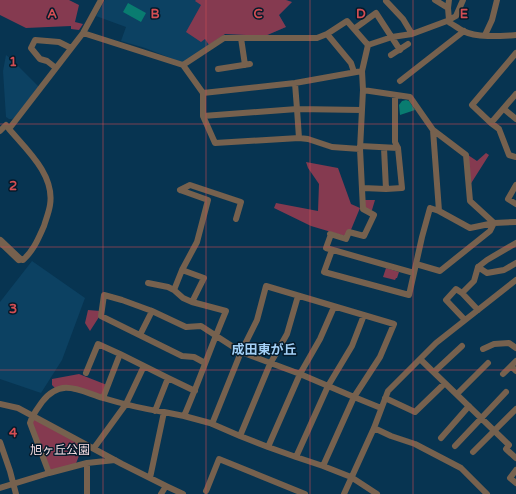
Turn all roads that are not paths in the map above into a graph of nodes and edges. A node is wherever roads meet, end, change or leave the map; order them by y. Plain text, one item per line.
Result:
1 (101, 0) edge
2 (386, 0) edge
3 (435, 0) edge
4 (449, 0) edge
5 (463, 0) edge
6 (497, 0) edge
7 (448, 8) junction
8 (448, 20) junction
9 (354, 29) junction
10 (464, 31) junction
11 (83, 33) junction
12 (327, 34) junction
13 (412, 34) junction
14 (485, 35) junction
15 (516, 35) edge
16 (392, 37) junction
17 (241, 38) junction
18 (408, 44) dead end
19 (368, 45) junction
20 (71, 48) junction
21 (400, 50) junction
22 (516, 53) edge
23 (391, 55) dead end
24 (183, 65) junction
25 (56, 68) junction
26 (218, 69) dead end
27 (362, 71) junction
28 (354, 72) junction
29 (400, 81) dead end
30 (295, 83) junction
31 (363, 90) junction
32 (203, 93) junction
33 (516, 94) edge
34 (395, 96) junction
35 (504, 108) junction
36 (297, 109) junction
37 (362, 110) junction
38 (203, 116) junction
39 (516, 119) edge
40 (491, 123) junction
41 (9, 129) junction
42 (433, 130) junction
43 (0, 131) edge
44 (299, 138) junction
45 (360, 148) junction
46 (384, 148) junction
47 (398, 148) junction
48 (516, 156) edge
49 (516, 185) edge
50 (362, 188) junction
51 (386, 189) junction
52 (516, 204) edge
53 (439, 211) junction
54 (236, 219) dead end
55 (516, 222) edge
56 (494, 223) junction
57 (0, 241) edge
58 (516, 243) edge
59 (332, 250) junction
60 (20, 260) joint
61 (516, 263) edge
62 (416, 264) junction
63 (478, 267) junction
64 (182, 270) junction
65 (414, 273) junction
66 (516, 280) edge
67 (148, 283) dead end
68 (174, 290) junction
69 (462, 293) junction
70 (298, 296) junction
71 (192, 302) junction
72 (334, 307) junction
73 (478, 310) junction
74 (152, 311) junction
75 (364, 315) junction
76 (465, 320) junction
77 (140, 335) junction
78 (215, 336) junction
79 (462, 346) dead end
80 (516, 348) edge
81 (483, 349) dead end
82 (241, 352) junction
83 (120, 354) junction
84 (420, 359) junction
85 (205, 363) junction
86 (488, 363) dead end
87 (270, 364) junction
88 (144, 366) junction
89 (514, 366) edge
90 (434, 372) junction
91 (86, 373) dead end
92 (300, 374) junction
93 (503, 374) dead end
94 (168, 378) junction
95 (445, 383) junction
96 (328, 386) junction
97 (195, 390) junction
98 (506, 392) dead end
99 (457, 394) junction
100 (354, 397) junction
101 (103, 398) junction
102 (385, 398) junction
103 (0, 404) edge
104 (126, 404) junction
105 (469, 406) junction
106 (381, 408) junction
107 (516, 409) edge
108 (155, 411) junction
109 (164, 412) junction
110 (32, 415) junction
111 (184, 416) junction
112 (481, 418) junction
113 (212, 424) junction
114 (374, 428) junction
115 (494, 431) junction
116 (240, 436) junction
117 (441, 438) dead end
118 (0, 442) edge
119 (454, 446) dead end
120 (268, 447) junction
121 (94, 448) junction
122 (474, 452) dead end
123 (2, 455) edge
124 (296, 457) junction
125 (516, 458) edge
126 (116, 460) junction
127 (87, 463) junction
128 (323, 466) junction
129 (516, 470) edge
130 (49, 473) junction
131 (352, 477) junction
132 (150, 478) junction
133 (13, 483) junction
134 (516, 483) edge
135 (166, 486) junction
136 (0, 488) edge
137 (208, 493) edge
138 (16, 494) edge
139 (87, 494) edge
140 (161, 494) edge
141 (183, 494) edge
142 (305, 494) edge
143 (344, 494) edge
144 (377, 494) edge
145 (487, 494) edge

1 - 11 street
2 - 13 street
3 - 7 street
4 - 7 street
5 - 8 street
6 - 14 street
7 - 8 street
8 - 10 street
8 - 13 street
9 - 12 street
9 - 16 street
9 - 19 street
10 - 14 street
10 - 29 street
11 - 20 street
11 - 24 street
12 - 17 street
12 - 28 street
13 - 16 street
14 - 15 street
16 - 19 street
16 - 21 street
17 - 24 street
17 - 26 street
18 - 21 street
19 - 27 street
20 - 25 street
20 - 25 street
21 - 23 street
22 - 40 street
24 - 32 street
25 - 41 street
27 - 28 street
27 - 31 street
28 - 30 street
30 - 32 street
30 - 36 street
31 - 34 street
31 - 37 street
32 - 38 street
33 - 35 street
34 - 42 street
34 - 47 street
35 - 39 street
35 - 40 street
36 - 37 street
36 - 38 street
36 - 44 street
37 - 45 street
38 - 44 street
40 - 48 street
41 - 43 street
41 - 60 street
42 - 53 street
42 - 56 street
44 - 45 street
45 - 46 street
45 - 50 street
46 - 47 street
46 - 51 street
47 - 51 street
49 - 52 street
50 - 51 street
50 - 59 street
53 - 56 street
53 - 62 street
54 - 64 street
55 - 56 street
56 - 62 street
57 - 60 street
58 - 63 street
59 - 65 street
59 - 65 street
61 - 63 street
62 - 65 street
63 - 69 street
64 - 68 street
64 - 71 street
66 - 73 street
67 - 68 street
68 - 71 street
69 - 73 street
69 - 76 street
70 - 72 street
70 - 82 street
70 - 87 street
71 - 78 street
72 - 75 street
72 - 92 street
73 - 76 street
74 - 77 street
74 - 77 street
74 - 78 street
75 - 96 street
75 - 100 street
76 - 84 street
77 - 85 street
78 - 82 street
78 - 85 street
79 - 90 street
80 - 81 street
82 - 87 street
82 - 113 street
83 - 88 street
83 - 91 street
83 - 101 street
84 - 90 street
84 - 102 street
85 - 97 street
86 - 99 street
87 - 92 street
87 - 116 street
88 - 94 street
88 - 104 street
89 - 93 street
90 - 95 street
92 - 96 street
92 - 120 street
94 - 97 street
94 - 108 street
95 - 99 street
95 - 102 street
96 - 100 street
96 - 124 street
97 - 111 street
98 - 112 street
99 - 105 street
100 - 106 street
100 - 128 street
101 - 104 street
101 - 110 street
102 - 106 street
103 - 110 street
104 - 108 street
104 - 121 street
105 - 112 street
105 - 117 street
106 - 114 street
107 - 115 street
108 - 109 street
109 - 111 street
109 - 132 street
110 - 121 street
110 - 130 street
111 - 113 street
112 - 115 street
112 - 119 street
113 - 116 street
114 - 131 street
114 - 145 street
115 - 122 street
115 - 125 street
116 - 120 street
118 - 123 street
120 - 124 street
121 - 126 street
123 - 133 street
124 - 128 street
126 - 127 street
126 - 132 street
127 - 130 street
127 - 139 street
128 - 131 street
129 - 134 street
130 - 133 street
131 - 143 street
131 - 144 street
132 - 135 street
133 - 136 street
133 - 138 street
135 - 140 street
135 - 141 street
137 - 142 street

